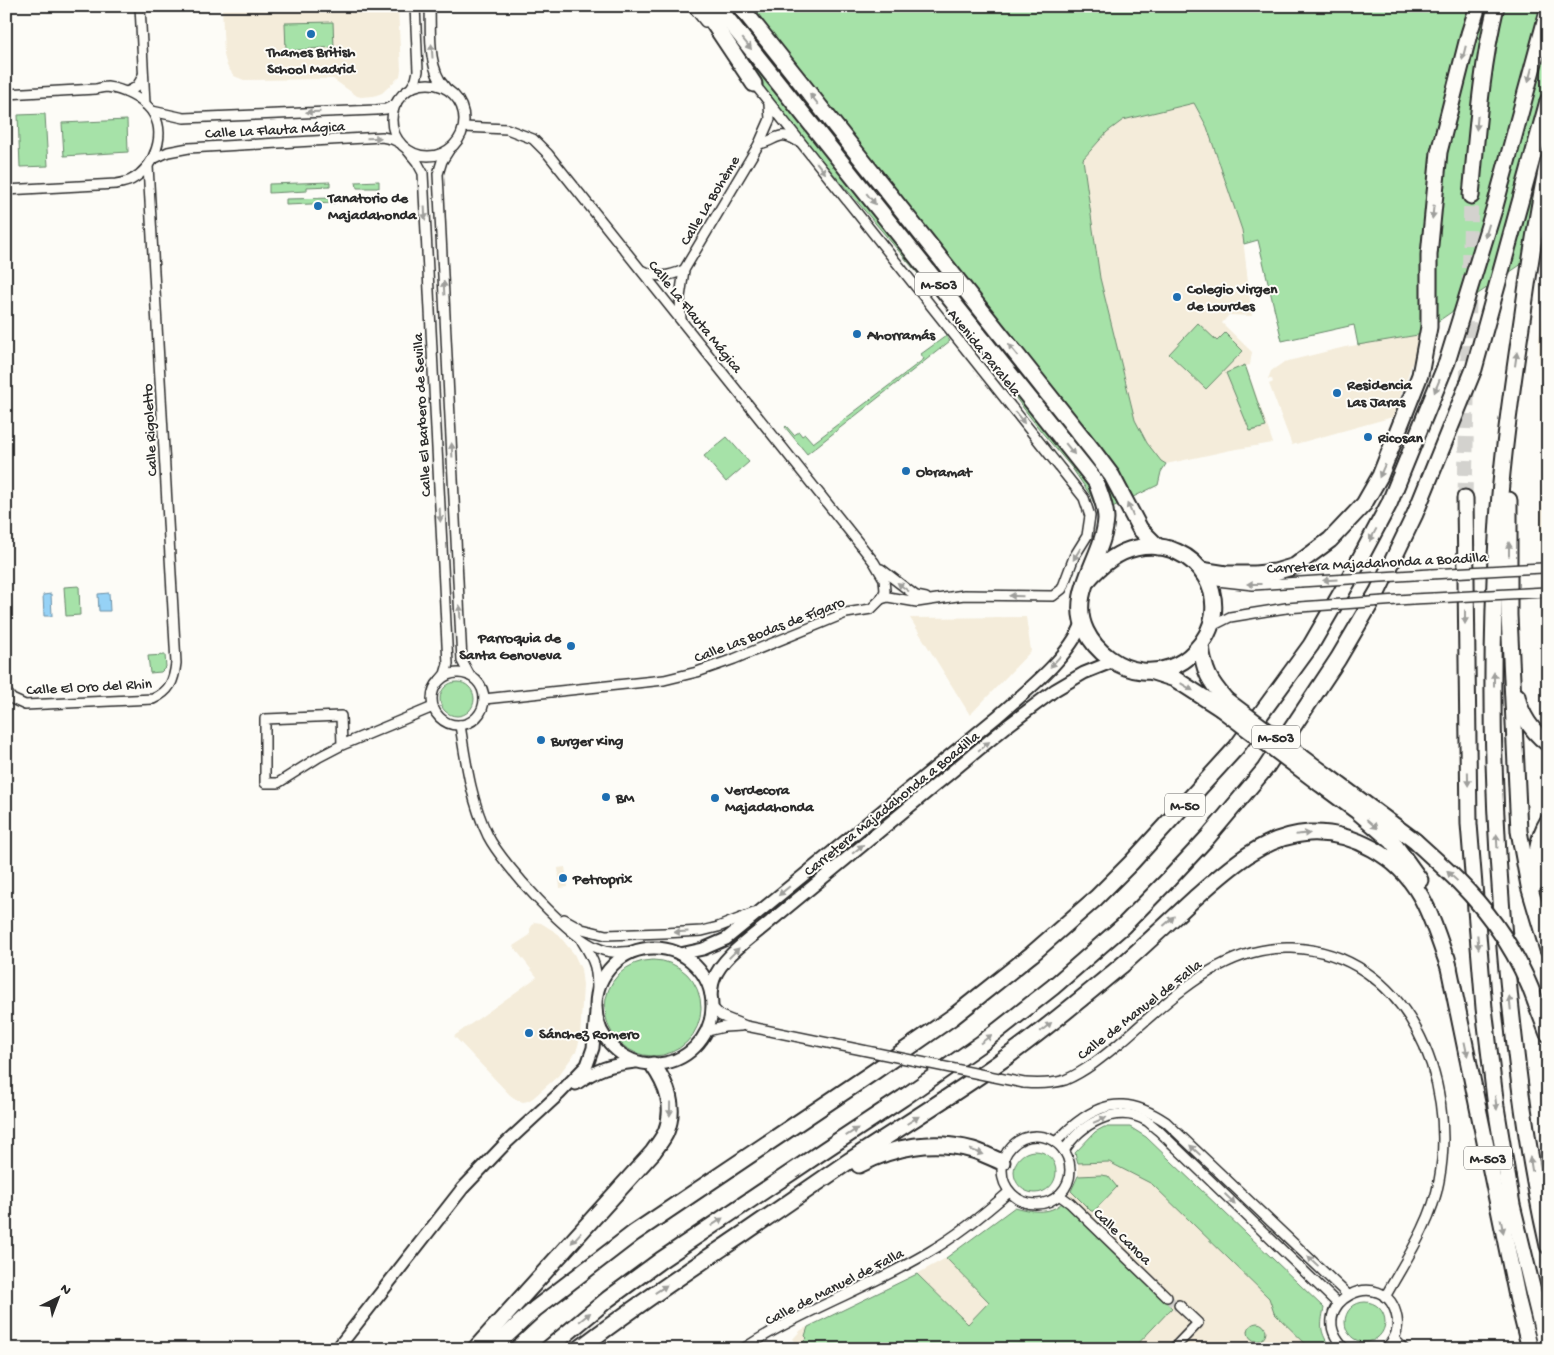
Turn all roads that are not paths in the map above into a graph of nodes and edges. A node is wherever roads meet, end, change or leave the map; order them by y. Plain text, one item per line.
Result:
1 (140, 6) edge
2 (415, 6) edge
3 (430, 6) edge
4 (692, 6) edge
5 (702, 6) edge
6 (717, 6) edge
7 (740, 6) edge
8 (1478, 6) edge
9 (1496, 6) edge
10 (1548, 11) edge
11 (144, 72) junction
12 (754, 84) junction
13 (411, 88) junction
14 (449, 90) junction
15 (126, 92) junction
16 (6, 94) edge
17 (1548, 101) edge
18 (768, 102) junction
19 (145, 104) junction
20 (396, 104) junction
21 (152, 111) junction
22 (464, 127) junction
23 (400, 143) junction
24 (759, 144) junction
25 (802, 144) junction
26 (449, 150) junction
27 (408, 151) junction
28 (1548, 162) edge
29 (151, 163) junction
30 (131, 180) junction
31 (6, 190) edge
32 (150, 193) junction
33 (1471, 196) tunnel mouth
34 (639, 268) junction
35 (684, 270) junction
36 (682, 320) junction
37 (1509, 408) junction
38 (1464, 498) tunnel mouth
39 (1158, 547) junction
40 (1545, 567) edge
41 (878, 568) junction
42 (1204, 575) junction
43 (1087, 581) junction
44 (1547, 592) edge
45 (881, 599) junction
46 (930, 599) junction
47 (1509, 615) junction
48 (1082, 623) junction
49 (1212, 626) junction
50 (1200, 646) junction
51 (1114, 661) junction
52 (1152, 672) junction
53 (470, 676) junction
54 (440, 680) junction
55 (167, 691) joint
56 (9, 696) edge
57 (484, 699) junction
58 (1223, 704) junction
59 (433, 707) junction
60 (460, 725) junction
61 (1548, 744) edge
62 (342, 745) junction
63 (1323, 779) junction
64 (1548, 821) edge
65 (761, 910) junction
66 (550, 911) junction
67 (1548, 931) edge
68 (581, 939) junction
69 (1548, 950) edge
70 (634, 951) junction
71 (680, 954) junction
72 (1449, 967) junction
73 (596, 994) junction
74 (711, 994) junction
75 (712, 1007) junction
76 (596, 1012) junction
77 (746, 1026) junction
78 (706, 1032) junction
79 (1548, 1034) edge
80 (635, 1062) junction
81 (653, 1065) junction
82 (560, 1094) junction
83 (1055, 1142) junction
84 (1064, 1151) junction
85 (1002, 1162) junction
86 (1009, 1192) junction
87 (1062, 1193) junction
88 (742, 1235) junction
89 (1548, 1246) edge
90 (1348, 1295) junction
91 (1168, 1296) tunnel mouth
92 (1385, 1297) junction
93 (1338, 1304) junction
94 (1179, 1306) tunnel mouth
95 (1194, 1321) junction
96 (1394, 1339) junction
97 (337, 1349) edge
98 (476, 1349) edge
99 (492, 1349) edge
100 (548, 1349) edge
101 (579, 1349) edge
102 (743, 1349) edge
103 (1168, 1349) edge
104 (1173, 1349) edge
105 (1345, 1349) edge
106 (1385, 1349) edge
107 (1404, 1349) edge
108 (1530, 1349) edge
109 (1547, 1349) edge

1 - 11 street
2 - 13 street
14 -> 3 street
4 - 12 street, Avenida Paralela
5 - 12 highway
6 -> 43 highway, M-503
39 -> 7 highway, M-503
8 -> 42 highway
9 -> 33 highway
10 -> 99 highway, M-50
11 - 15 street
11 - 19 street
12 - 18 street, Avenida Paralela
13 - 14 street
13 - 20 street
14 - 22 street
15 - 16 street
15 - 19 street
100 -> 17 highway, M-50
18 - 24 street, Calle La Bohème
18 - 25 street, Avenida Paralela
19 - 21 street
20 -> 21 street, Calle La Flauta Mágica
20 - 23 street
21 - 29 street, Calle Rigoletto
22 - 26 street
22 - 34 street, Calle La Flauta Mágica
23 - 27 street
29 -> 23 street, Calle La Flauta Mágica
24 - 25 street
24 - 35 street, Calle La Bohème
25 -> 46 street, Avenida Paralela
26 - 27 street
53 -> 26 street, Calle El Barbero de Sevilla
27 -> 54 street, Calle El Barbero de Sevilla
37 -> 28 highway
29 - 30 street, Calle La Flauta Mágica
29 - 32 street, Calle Rigoletto
30 - 31 street
30 - 32 street
32 - 55 street, Calle Rigoletto
34 - 35 street
34 - 36 street, Calle La Flauta Mágica
35 - 36 street, Calle La Bohème
36 - 41 street, Calle La Flauta Mágica
47 -> 37 highway
89 -> 37 highway
38 -> 109 highway
39 - 42 highway, M-503
39 - 43 highway, M-503
40 -> 42 street, Carretera Majadahonda a Boadilla, bridge
41 - 45 street
46 -> 41 street
42 - 49 highway, M-503
43 - 48 highway, M-503
44 - 49 street, bridge
45 - 46 street
45 - 57 street, Calle Las Bodas de Fígaro
47 - 61 highway
47 - 69 highway
48 - 51 highway, M-503
48 -> 65 street, Carretera Majadahonda a Boadilla
49 - 50 highway, M-503
50 - 52 highway, M-503
50 - 58 highway, M-503
51 - 52 highway, M-503
74 -> 51 street, Carretera Majadahonda a Boadilla
52 -> 58 highway, M-503
53 - 54 street
53 - 57 street
54 - 59 street
55 - 56 street, Calle El Oro del Rhin
57 - 60 street
58 - 63 highway, M-503, bridge
59 - 60 street
59 - 62 street
60 - 66 street
62 - 62 street
63 -> 72 highway, M-503
79 -> 63 highway, M-503, bridge
64 - 67 highway
65 -> 66 street
65 - 71 street, Carretera Majadahonda a Boadilla
66 - 68 street
68 - 70 street
68 - 73 street
70 - 71 street
70 - 73 street
71 - 74 street
88 -> 72 highway
72 -> 108 highway, M-503
73 - 76 street
74 - 75 street
75 - 77 street, Calle de Manuel de Falla
75 - 78 street
76 - 80 street
76 - 82 street
77 - 78 street, Calle de Manuel de Falla
77 - 92 street, Calle de Manuel de Falla, bridge
78 - 81 street
80 - 81 street
80 - 82 street
81 -> 98 highway
82 - 97 street
83 - 84 street
83 - 85 street
90 -> 83 street
84 - 87 street
84 -> 93 street
85 - 86 street
88 -> 85 highway
86 - 87 street
86 - 102 street, Calle de Manuel de Falla
87 - 91 street, Calle Canoa
101 -> 88 highway
90 - 92 street
90 - 93 street
92 - 96 street
93 - 105 street
94 - 95 street
95 - 103 street
95 - 104 street
96 - 106 street
96 - 107 street

